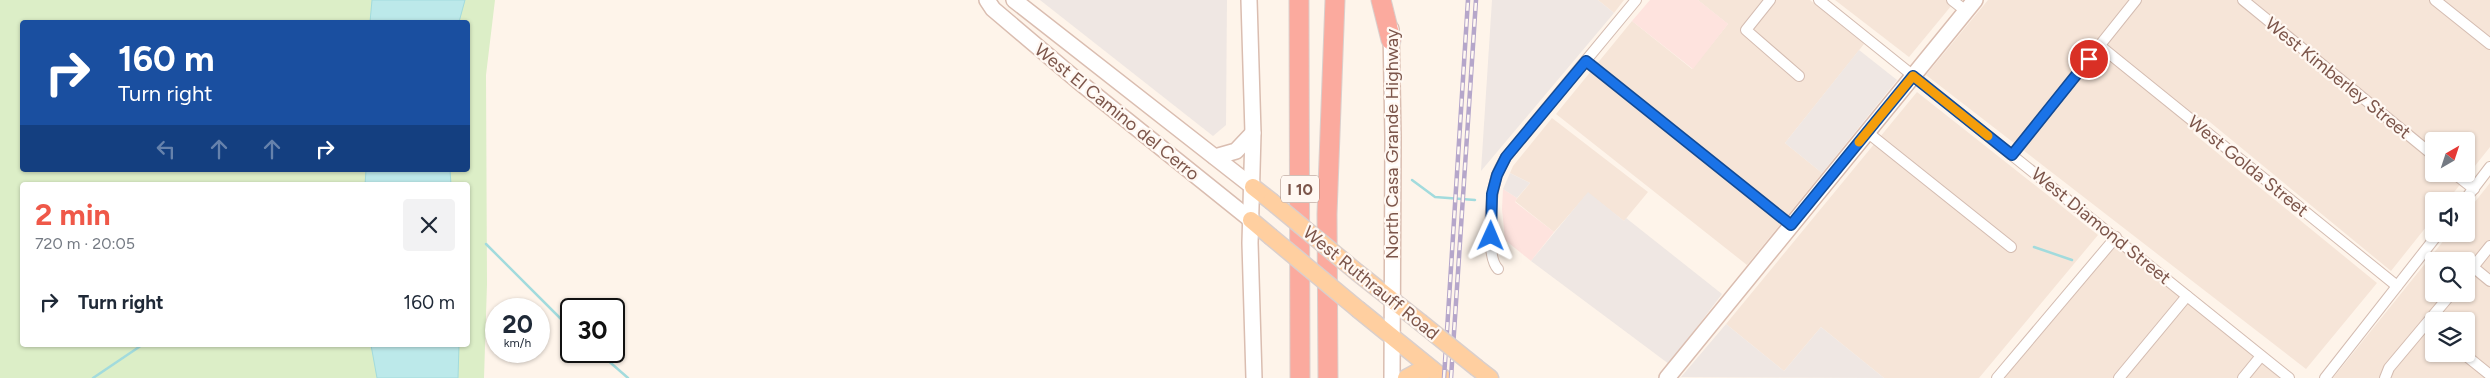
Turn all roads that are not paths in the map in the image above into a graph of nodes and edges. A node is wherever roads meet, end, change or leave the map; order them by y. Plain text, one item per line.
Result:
1 (987, 0) edge
2 (1014, 0) edge
3 (1249, 0) edge
4 (1299, 0) edge
5 (1335, 0) edge
6 (1381, 0) edge
7 (1390, 0) edge
8 (1636, 0) edge
9 (1770, 0) edge
10 (1819, 0) edge
11 (1952, 0) edge
12 (2136, 0) edge
13 (2243, 0) edge
14 (2435, 0) edge
15 (1971, 6) edge
16 (1391, 40) junction
17 (2490, 44) edge
18 (2100, 46) junction
19 (1586, 61) junction
20 (1799, 76) dead end
21 (1913, 76) junction
22 (1867, 132) junction
23 (1253, 133) junction
24 (2425, 149) edge
25 (2012, 155) junction
26 (1215, 156) junction
27 (2490, 168) edge
28 (2465, 182) edge
29 (1253, 187) junction
30 (2474, 189) junction
31 (2472, 192) edge
32 (1251, 220) junction
33 (1791, 225) junction
34 (2116, 237) junction
35 (2432, 242) edge
36 (2490, 246) edge
37 (2011, 247) dead end
38 (2475, 265) edge
39 (1498, 269) dead end
40 (2475, 274) edge
41 (2490, 281) edge
42 (2397, 286) junction
43 (2187, 296) junction
44 (1393, 300) junction
45 (2425, 332) edge
46 (1392, 337) junction
47 (2261, 356) junction
48 (2474, 362) edge
49 (1430, 370) edge
50 (2490, 375) edge
51 (1254, 378) edge
52 (1300, 378) edge
53 (1328, 378) edge
54 (1392, 378) edge
55 (1406, 378) edge
56 (1490, 378) edge
57 (1667, 378) edge
58 (1997, 378) edge
59 (2119, 378) edge
60 (2243, 378) edge
61 (2290, 378) edge
62 (2325, 378) edge
63 (2385, 378) edge

1 - 32 main road, West El Camino del Cerro
2 - 26 main road, West El Camino del Cerro
3 - 23 main road
4 - 52 highway, I 10
5 - 53 highway, I 10
6 - 16 highway
7 - 16 main road, North Casa Grande Highway
8 - 19 street
9 - 20 street
10 - 21 street, West Diamond Street
11 - 15 street
12 - 18 street
13 - 24 street, West Kimberley Street
14 - 17 street
15 - 21 main road
16 - 44 main road, North Casa Grande Highway
18 - 25 street
18 - 42 street, West Golda Street
19 - 33 street
19 - 39 street
21 - 22 main road
21 - 25 street, West Diamond Street
22 - 33 main road
22 - 37 street
23 - 26 main road
23 - 29 main road
25 - 34 street, West Diamond Street
26 - 29 main road, West El Camino del Cerro
27 - 30 street
28 - 30 street
29 - 32 main road
29 - 44 main road, West Ruthrauff Road, bridge
30 - 31 street
32 - 46 main road, West Ruthrauff Road, bridge
32 - 51 main road
33 - 57 main road
34 - 43 street, West Diamond Street
34 - 58 street
35 - 42 street
36 - 38 street
40 - 41 street
42 - 62 street
43 - 47 street, West Diamond Street
43 - 59 street
44 - 46 main road, North Casa Grande Highway
44 - 56 main road, West Ruthrauff Road, bridge
45 - 63 street
46 - 49 main road, West Ruthrauff Road
46 - 54 main road, North Casa Grande Highway
47 - 60 street
47 - 61 street, West Diamond Street
48 - 50 street
49 - 55 main road

